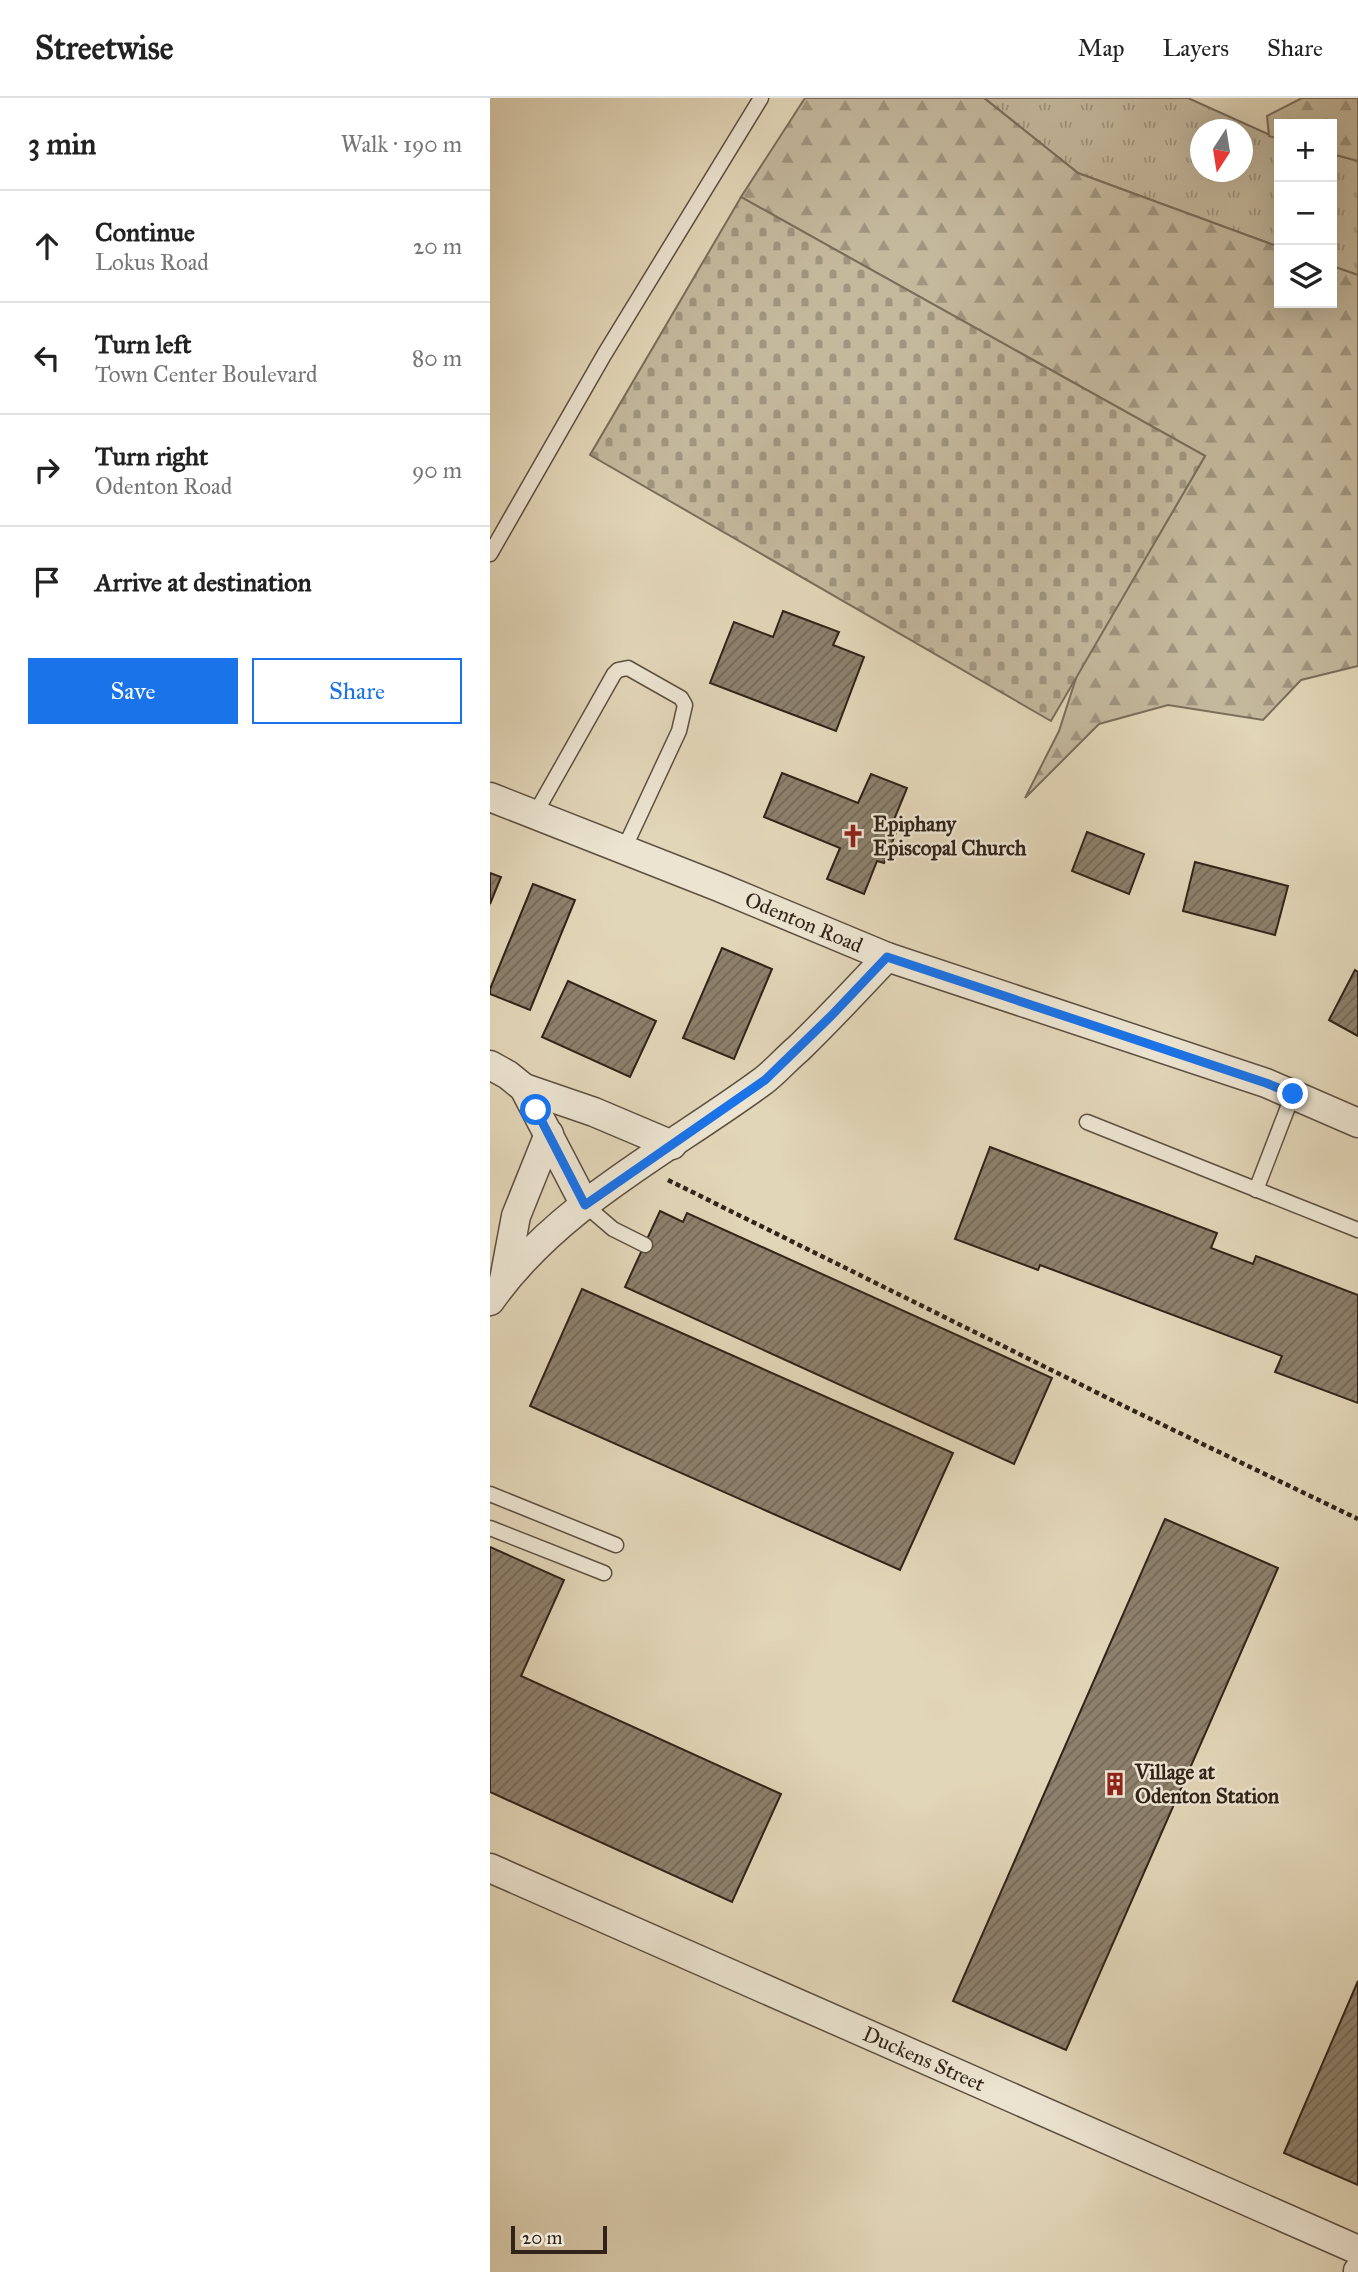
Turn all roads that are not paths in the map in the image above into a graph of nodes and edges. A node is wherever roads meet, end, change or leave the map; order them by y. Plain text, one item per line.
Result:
1 (761, 98) edge
2 (490, 554) edge
3 (490, 797) edge
4 (535, 814) junction
5 (624, 849) junction
6 (887, 957) junction
7 (490, 1065) edge
8 (524, 1088) junction
9 (1293, 1094) junction
10 (1087, 1122) dead end
11 (1358, 1123) edge
12 (549, 1134) junction
13 (672, 1145) junction
14 (1256, 1190) junction
15 (585, 1205) junction
16 (1358, 1230) edge
17 (645, 1245) dead end
18 (497, 1290) edge
19 (490, 1494) edge
20 (490, 1528) edge
21 (616, 1545) dead end
22 (604, 1573) dead end
23 (490, 1868) edge
24 (1358, 2250) edge

1 - 2 lane
3 - 4 street, Odenton Road
4 - 5 street, Odenton Road
4 - 5 lane
5 - 6 street, Odenton Road
6 - 9 street, Odenton Road
6 - 13 street
7 - 8 street
8 - 12 street
8 - 13 street
9 - 11 street, Odenton Road
9 - 14 lane
10 - 14 lane
12 - 15 street
12 - 18 street
13 - 15 street
14 - 16 lane
15 - 17 lane
15 - 18 street
19 - 21 lane
20 - 22 lane
23 - 24 street, Duckens Street

